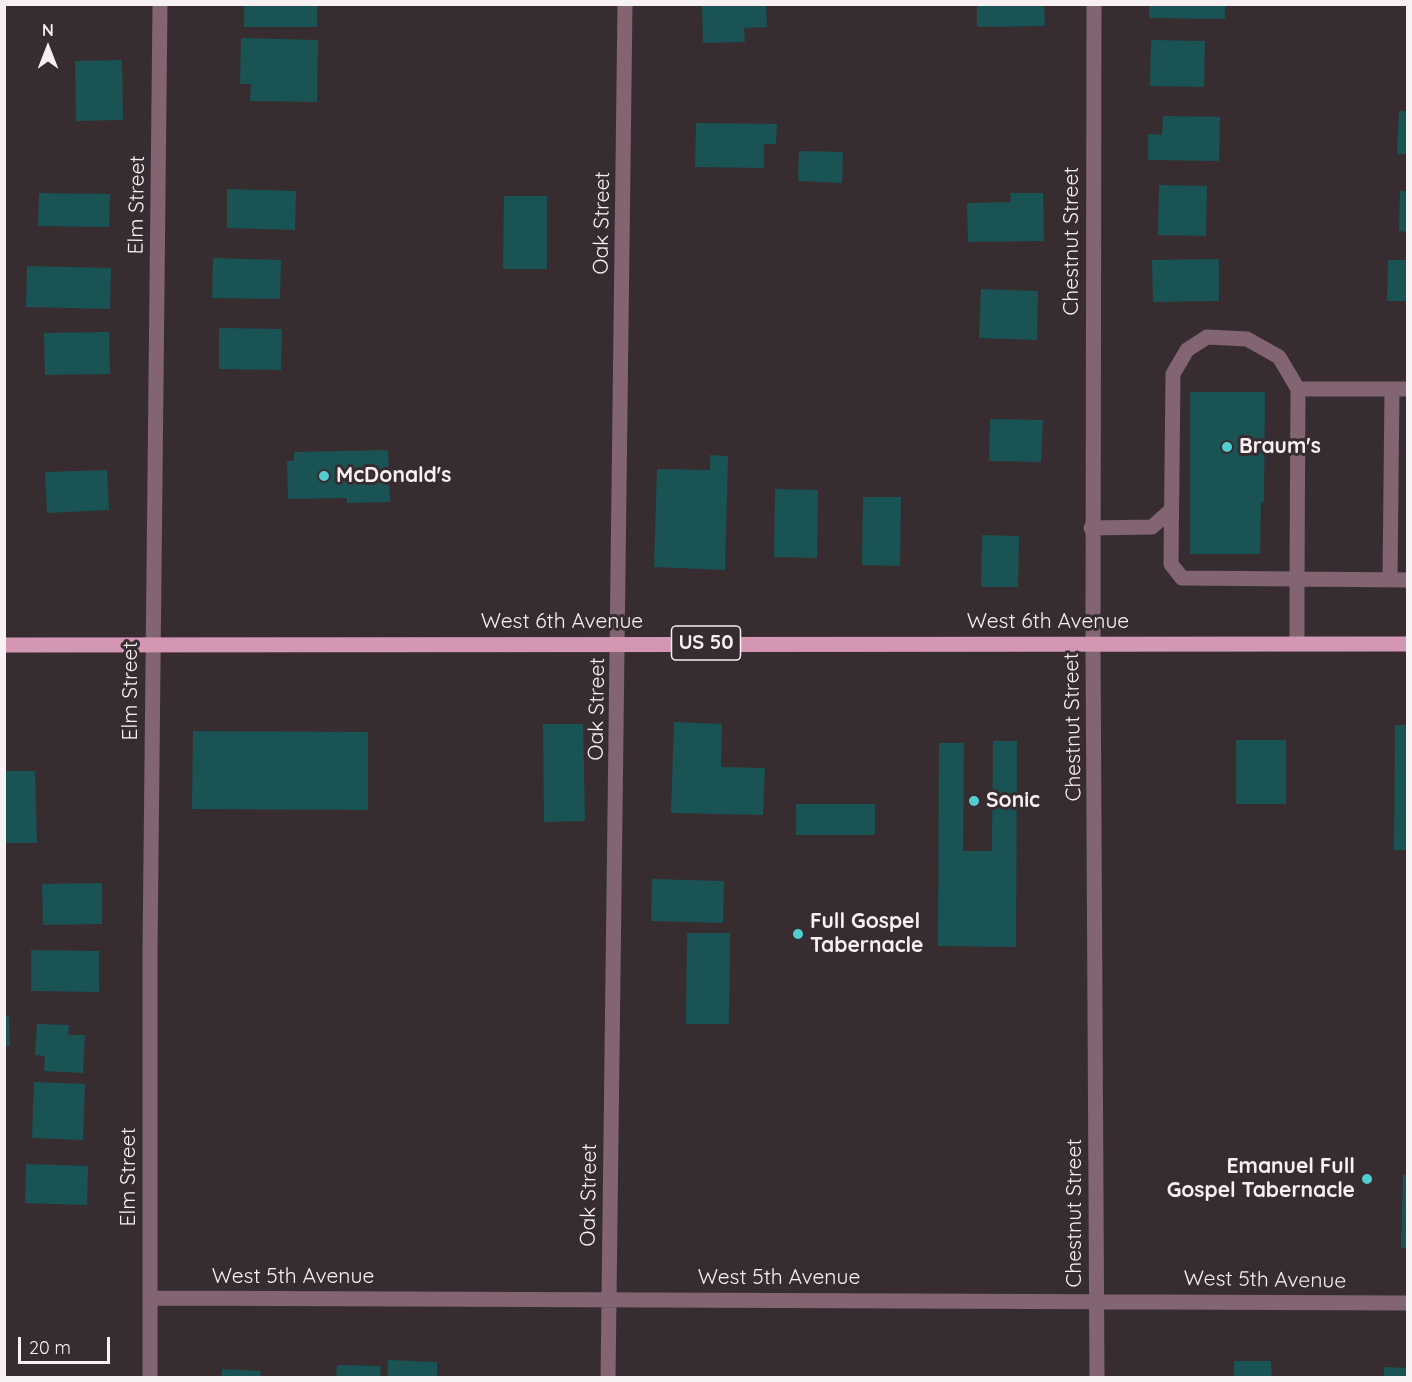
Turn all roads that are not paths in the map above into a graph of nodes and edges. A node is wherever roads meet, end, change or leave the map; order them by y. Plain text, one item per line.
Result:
1 (160, 4) edge
2 (625, 4) edge
3 (1094, 4) edge
4 (1298, 389) junction
5 (1400, 389) edge
6 (1172, 510) junction
7 (1091, 528) junction
8 (1297, 579) junction
9 (1390, 580) junction
10 (1407, 580) edge
11 (619, 643) junction
12 (1093, 643) junction
13 (1297, 643) junction
14 (1407, 644) edge
15 (4, 645) edge
16 (152, 645) junction
17 (150, 1298) junction
18 (608, 1299) junction
19 (1096, 1300) junction
20 (1407, 1303) edge
21 (150, 1377) edge
22 (608, 1377) edge
23 (1097, 1377) edge

1 - 16 street, Elm Street
2 - 11 street, Oak Street
3 - 7 street, Chestnut Street
4 - 5 street
4 - 6 street
4 - 8 street
5 - 9 street
6 - 7 street
6 - 8 street
7 - 12 street, Chestnut Street
8 - 9 street
8 - 13 street
9 - 10 street
11 - 12 main road, West 6th Avenue / US 50
11 - 16 main road, West 6th Avenue / US 50
11 - 18 street, Oak Street
12 - 13 main road, West 6th Avenue / US 50
12 - 19 street, Chestnut Street
13 - 14 main road, West 6th Avenue / US 50
15 - 16 main road, West 6th Avenue / US 50
16 - 17 street, Elm Street
17 - 18 street, West 5th Avenue
17 - 21 street, Elm Street
18 - 19 street, West 5th Avenue
18 - 22 street, Oak Street
19 - 20 street, West 5th Avenue
19 - 23 street, Chestnut Street

